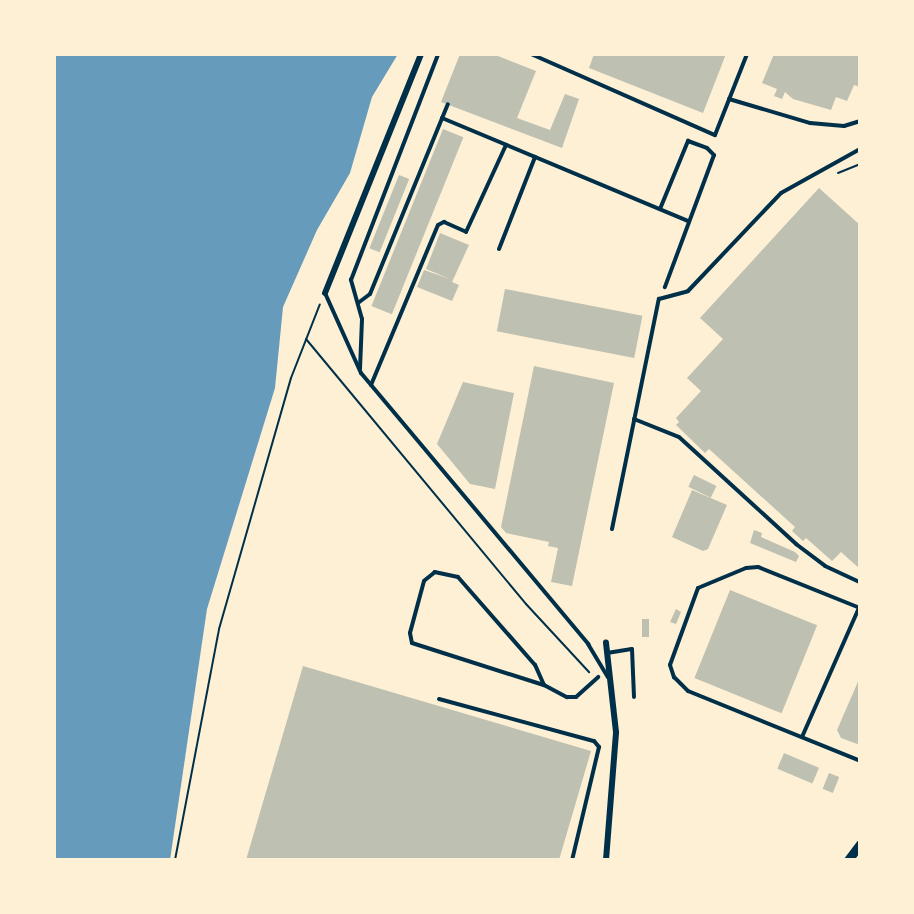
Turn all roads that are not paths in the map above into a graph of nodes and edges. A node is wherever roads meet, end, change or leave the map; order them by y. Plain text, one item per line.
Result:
1 (422, 54) edge
2 (438, 54) edge
3 (531, 54) edge
4 (747, 54) edge
5 (729, 99) junction
6 (448, 104) dead end
7 (442, 118) junction
8 (860, 121) edge
9 (506, 145) junction
10 (860, 149) edge
11 (535, 157) junction
12 (660, 209) junction
13 (688, 221) junction
14 (499, 249) dead end
15 (665, 287) dead end
16 (325, 293) joint
17 (358, 303) junction
18 (361, 373) junction
19 (371, 385) junction
20 (634, 419) junction
21 (612, 529) dead end
22 (860, 582) edge
23 (859, 608) edge
24 (606, 644) dead end
25 (607, 653) junction
26 (598, 677) road end
27 (611, 683) junction
28 (544, 685) junction
29 (634, 697) dead end
30 (439, 699) dead end
31 (802, 737) junction
32 (860, 761) edge
33 (860, 844) edge
34 (572, 860) edge
35 (606, 860) edge
36 (848, 860) edge

1 - 16 street
2 - 17 lane
3 - 5 lane
4 - 5 lane
5 - 8 lane
6 - 7 lane
7 - 9 lane
7 - 17 lane
9 - 11 lane
9 - 19 lane
10 - 20 lane
11 - 12 lane
11 - 14 lane
12 - 13 lane
12 - 13 lane
13 - 15 lane
16 - 18 lane
17 - 18 lane
18 - 19 lane
19 - 27 lane
20 - 21 lane
20 - 22 lane
23 - 31 lane
23 - 31 lane
24 - 25 street
25 - 27 street
25 - 29 lane
26 - 28 lane
27 - 35 street
28 - 28 lane
30 - 34 lane
31 - 32 lane
33 - 36 street

